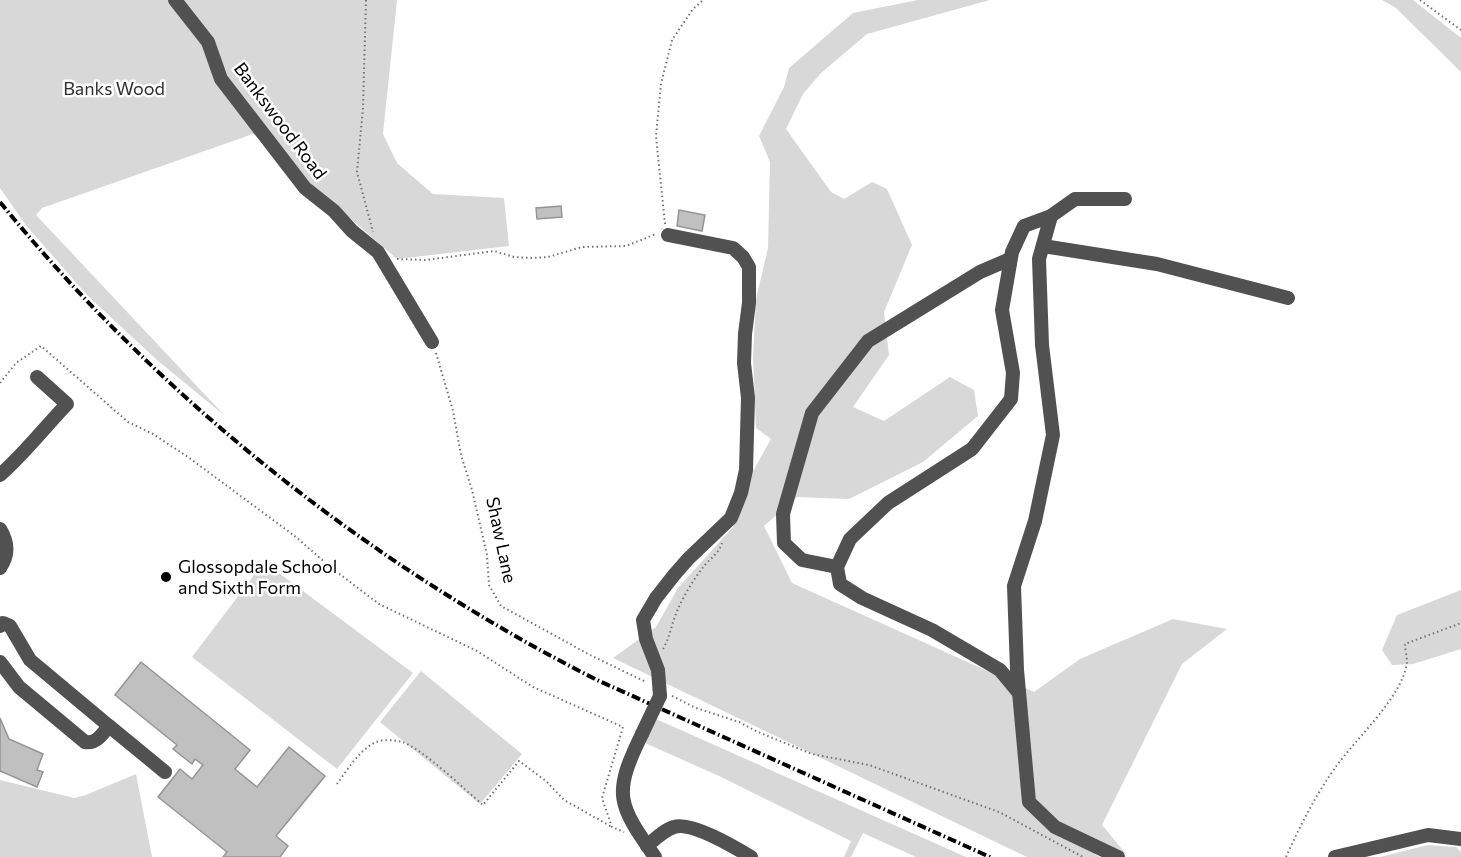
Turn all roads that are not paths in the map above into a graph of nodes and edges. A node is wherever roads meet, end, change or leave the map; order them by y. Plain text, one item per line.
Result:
1 (175, 0) edge
2 (1125, 199) dead end
3 (1051, 216) junction
4 (668, 235) road end
5 (1043, 246) junction
6 (1010, 259) junction
7 (1288, 298) dead end
8 (432, 342) road end
9 (38, 377) dead end
10 (0, 475) edge
11 (0, 529) edge
12 (837, 567) junction
13 (0, 568) edge
14 (0, 626) edge
15 (0, 663) edge
16 (1019, 693) junction
17 (109, 726) junction
18 (165, 772) dead end
19 (1461, 839) edge
20 (649, 848) edge
21 (751, 857) edge
22 (1118, 857) edge
23 (1335, 857) edge

1 - 8 street, Bankswood Road
2 - 3 street
3 - 5 street
3 - 6 street
4 - 20 street, bridge
5 - 7 street
5 - 16 street
6 - 12 street
6 - 12 street
9 - 10 street
11 - 13 street
12 - 16 street
14 - 17 street
15 - 17 street
16 - 22 street
17 - 18 street
19 - 23 street
20 - 21 street

